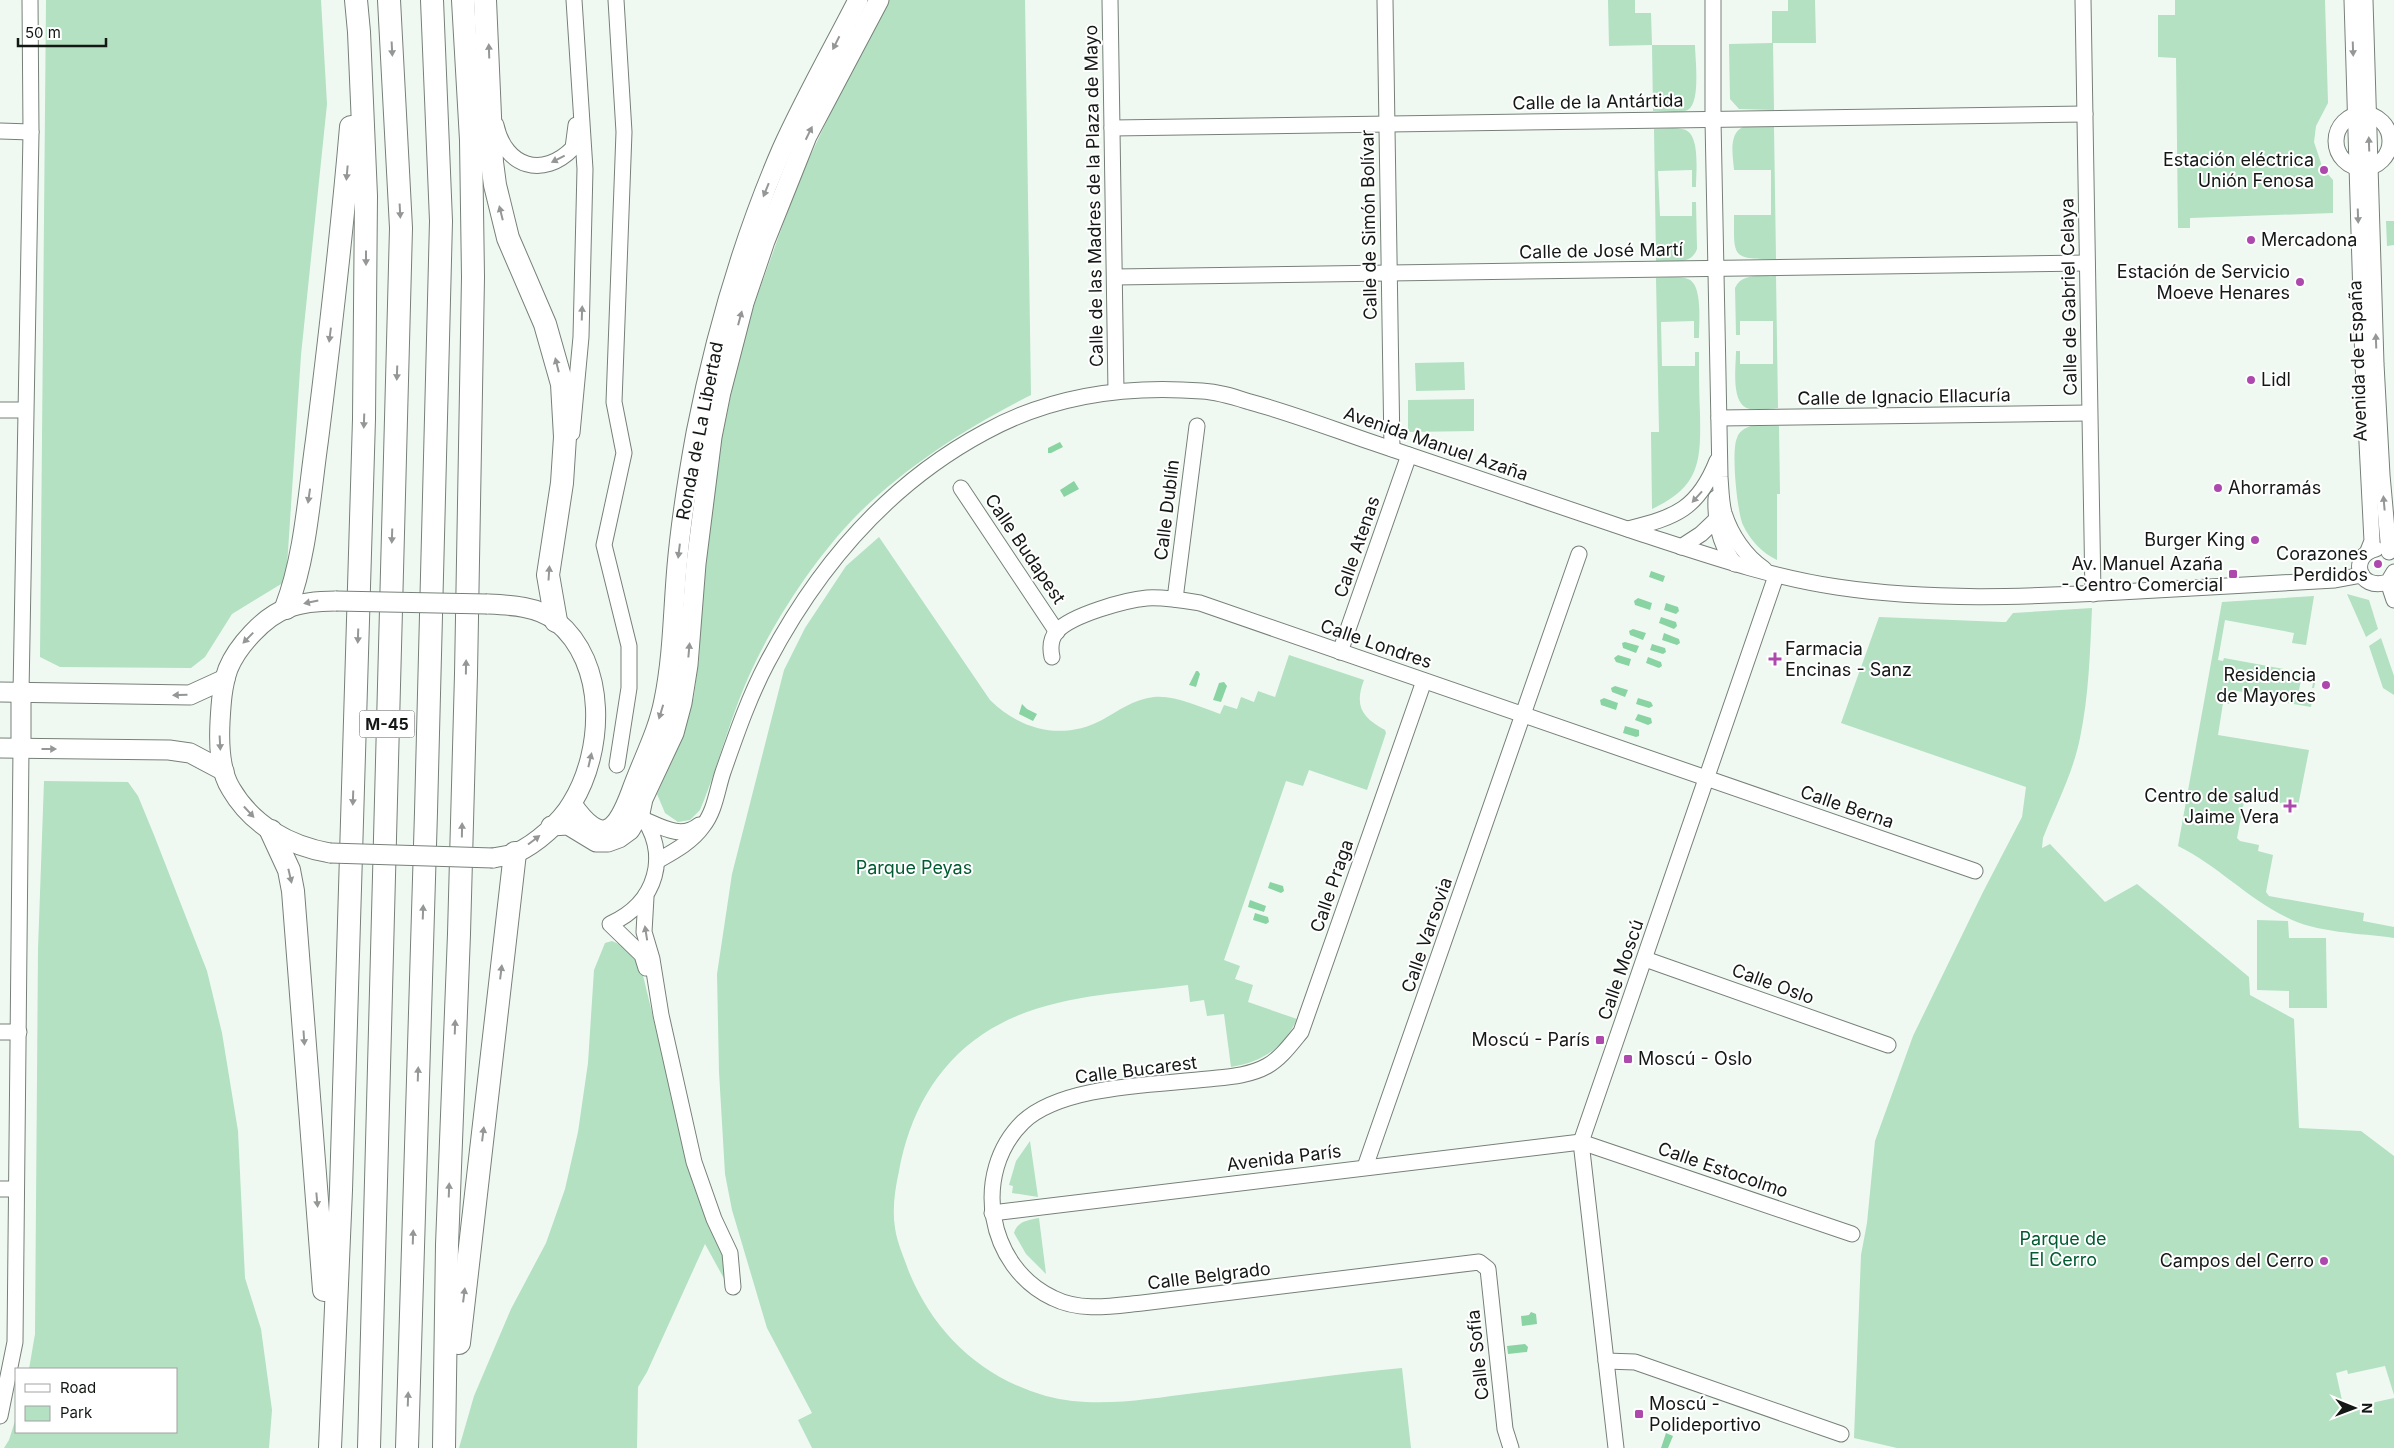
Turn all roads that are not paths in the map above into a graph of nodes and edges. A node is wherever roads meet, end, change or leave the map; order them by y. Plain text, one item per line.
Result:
1 (30, 0) edge
2 (350, 0) edge
3 (356, 0) edge
4 (389, 0) edge
5 (432, 0) edge
6 (463, 0) edge
7 (486, 0) edge
8 (574, 0) edge
9 (616, 0) edge
10 (858, 0) edge
11 (879, 0) edge
12 (1110, 0) edge
13 (1384, 0) edge
14 (1713, 0) edge
15 (2082, 0) edge
16 (2352, 0) edge
17 (2365, 0) edge
18 (578, 66) junction
19 (490, 86) junction
20 (2084, 114) junction
21 (2362, 115) junction
22 (1713, 120) junction
23 (1387, 124) junction
24 (2388, 124) edge
25 (1112, 128) junction
26 (0, 131) edge
27 (30, 132) junction
28 (2376, 164) edge
29 (2087, 263) junction
30 (1716, 268) junction
31 (1389, 273) junction
32 (1115, 277) junction
33 (1116, 391) junction
34 (0, 410) edge
35 (25, 410) junction
36 (2090, 414) junction
37 (1719, 418) junction
38 (1197, 426) dead end
39 (1392, 449) junction
40 (1409, 455) junction
41 (1720, 455) junction
42 (562, 483) junction
43 (961, 488) dead end
44 (1719, 516) junction
45 (1628, 529) junction
46 (1681, 547) junction
47 (2368, 551) junction
48 (1579, 554) dead end
49 (2392, 555) edge
50 (1735, 564) junction
51 (2362, 574) junction
52 (1776, 576) junction
53 (2391, 577) edge
54 (2093, 594) junction
55 (1175, 599) junction
56 (2394, 600) edge
57 (286, 608) junction
58 (556, 621) junction
59 (1057, 632) junction
60 (1340, 652) junction
61 (1052, 656) dead end
62 (225, 679) junction
63 (1424, 681) junction
64 (0, 692) edge
65 (21, 693) junction
66 (1523, 715) junction
67 (0, 748) edge
68 (21, 748) junction
69 (617, 765) dead end
70 (224, 771) junction
71 (1706, 778) junction
72 (572, 804) junction
73 (642, 816) junction
74 (708, 818) junction
75 (552, 826) junction
76 (272, 831) junction
77 (515, 853) junction
78 (657, 861) junction
79 (1975, 871) dead end
80 (646, 896) junction
81 (1645, 959) junction
82 (661, 1015) junction
83 (0, 1032) edge
84 (19, 1032) junction
85 (1888, 1045) dead end
86 (1240, 1076) joint
87 (1581, 1142) junction
88 (1365, 1167) junction
89 (0, 1189) edge
90 (16, 1189) junction
91 (992, 1214) junction
92 (1852, 1234) dead end
93 (1479, 1262) joint
94 (733, 1287) dead end
95 (1606, 1361) junction
96 (0, 1416) edge
97 (1841, 1434) dead end
98 (328, 1448) edge
99 (369, 1448) edge
100 (407, 1448) edge
101 (446, 1448) edge
102 (1511, 1448) edge
103 (1616, 1448) edge

1 - 27 street
2 -> 57 highway
3 -> 98 highway
4 -> 99 highway, M-45
100 -> 5 highway, M-45
101 -> 6 highway
19 -> 7 highway
8 - 18 street
9 - 69 street
10 -> 72 main road, Ronda de La Libertad
73 -> 11 main road, Ronda de La Libertad
12 - 25 street, Calle de las Madres de la Plaza de Mayo
13 - 23 street, Calle de Simón Bolívar
14 - 22 street
15 - 20 street, Calle de Gabriel Celaya
16 -> 21 street, Avenida de España
17 - 21 street, Avenida de España
18 -> 19 street
42 -> 18 street
42 -> 19 highway
20 - 22 street, Calle de la Antártida
20 - 29 street, Calle de Gabriel Celaya
21 - 24 street, Avenida de España
28 -> 21 street, Avenida de España
21 - 28 street
22 - 23 street, Calle de la Antártida
22 - 30 street
23 - 25 street, Calle de la Antártida
23 - 31 street, Calle de Simón Bolívar
24 - 28 street, Avenida de España
25 - 32 street, Calle de las Madres de la Plaza de Mayo
26 - 27 street
27 - 35 street
28 -> 47 street, Avenida de España
49 -> 28 street, Avenida de España
29 - 30 street, Calle de José Martí
29 - 36 street, Calle de Gabriel Celaya
30 - 31 street, Calle de José Martí
30 - 37 street
31 - 32 street, Calle de José Martí
31 - 39 street, Calle de Simón Bolívar
32 - 33 street, Calle de las Madres de la Plaza de Mayo
33 - 39 street, Avenida Manuel Azaña
33 - 74 street, Avenida Manuel Azaña
34 - 35 street
35 - 65 street
36 - 37 street, Calle de Ignacio Ellacuría
36 - 54 street, Calle de Gabriel Celaya
37 - 41 street
38 - 55 street, Calle Dublín
39 - 40 street, Avenida Manuel Azaña
40 - 45 street, Avenida Manuel Azaña
40 - 60 street, Calle Atenas
41 - 44 street
41 -> 45 street
58 -> 42 highway
43 - 59 street, Calle Budapest
44 - 46 street
44 - 50 street
44 - 52 street
45 - 46 street, Avenida Manuel Azaña
46 - 50 street, Avenida Manuel Azaña
47 - 49 street
47 - 51 street, Avenida de España
48 - 66 street, Calle Varsovia
50 - 52 street, Avenida Manuel Azaña
51 - 53 street
51 - 54 street, Avenida Manuel Azaña
52 - 54 street, Avenida Manuel Azaña
52 - 71 street, Calle Moscú
53 - 56 street
55 - 59 street, Calle Londres
55 - 60 street, Calle Londres
58 -> 57 main road, bridge
57 -> 62 main road
72 -> 58 main road
59 - 61 street
60 - 63 street, Calle Londres
62 -> 65 main road
62 -> 70 main road
63 - 66 street, Calle Londres
63 - 86 street, Calle Praga
64 - 65 main road
65 - 68 main road
66 - 71 street, Calle Londres
66 - 88 street, Calle Varsovia
67 - 68 main road
68 -> 70 main road
68 - 84 street
70 -> 76 main road
71 - 79 street, Calle Berna
71 - 81 street, Calle Moscú
72 - 75 main road
73 - 74 street
73 - 75 main road, Ronda de La Libertad
73 - 78 street
74 - 78 street, Avenida Manuel Azaña
77 -> 75 main road
76 - 77 main road, bridge
76 -> 98 highway
101 -> 77 highway
78 - 80 street
82 -> 80 street
80 - 82 street
81 - 85 street, Calle Oslo
81 - 87 street, Calle Moscú
82 - 94 street
83 - 84 street
84 - 90 street
86 - 91 street, Calle Bucarest
87 - 88 street, Avenida París
87 - 92 street, Calle Estocolmo
87 - 95 street, Calle Moscú
88 - 91 street, Avenida París
89 - 90 street
90 - 96 street
91 - 93 street, Calle Belgrado
93 - 102 street, Calle Sofía
95 - 97 street
95 - 103 street, Calle Moscú

